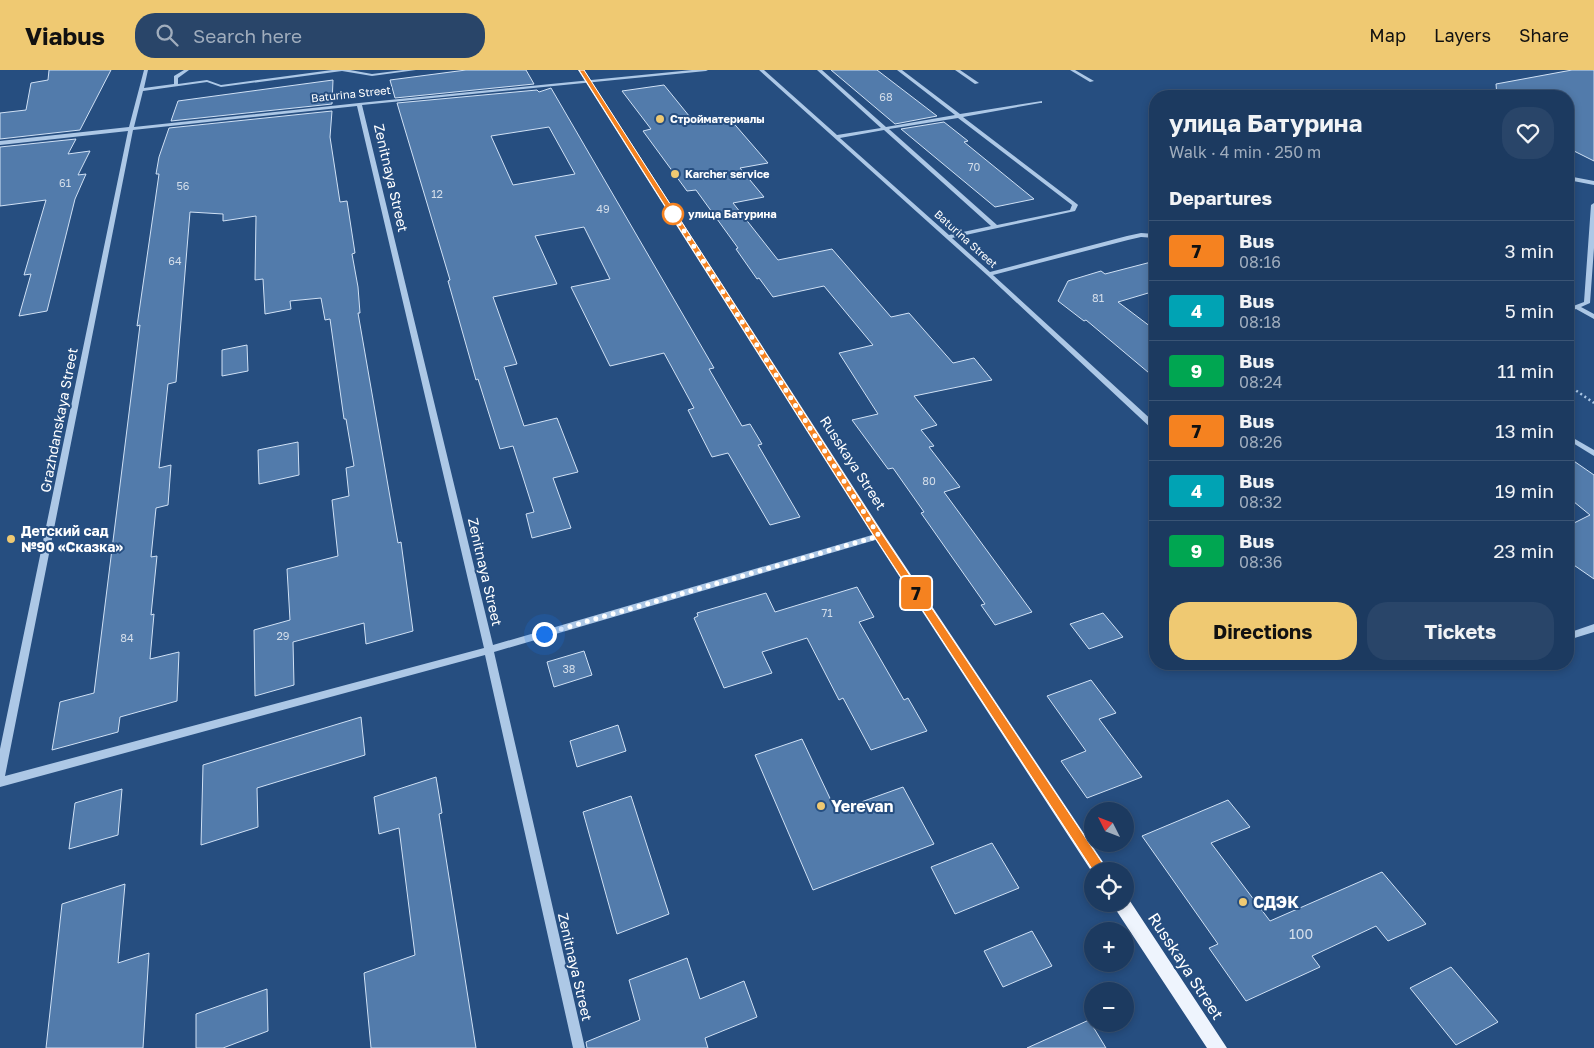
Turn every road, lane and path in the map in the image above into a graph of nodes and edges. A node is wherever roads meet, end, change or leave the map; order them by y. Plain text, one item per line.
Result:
1 (146, 70) edge
2 (187, 70) edge
3 (414, 70) edge
4 (581, 70) edge
5 (706, 70) edge
6 (761, 70) edge
7 (820, 70) edge
8 (899, 70) edge
9 (957, 70) edge
10 (1072, 70) edge
11 (588, 81) junction
12 (1092, 81) dead end
13 (977, 83) dead end
14 (176, 85) junction
15 (141, 90) junction
16 (1040, 102) dead end
17 (359, 104) junction
18 (960, 116) junction
19 (131, 129) junction
20 (886, 129) junction
21 (835, 137) junction
22 (0, 143) edge
23 (1574, 179) edge
24 (1594, 183) edge
25 (1594, 205) edge
26 (996, 227) junction
27 (1149, 236) edge
28 (947, 237) junction
29 (989, 274) junction
30 (1576, 307) joint
31 (1594, 317) edge
32 (1574, 389) edge
33 (1594, 403) edge
34 (1149, 421) edge
35 (1574, 440) edge
36 (1594, 453) edge
37 (879, 536) junction
38 (1594, 628) edge
39 (1574, 635) edge
40 (489, 650) junction
41 (0, 775) edge
42 (0, 782) edge
43 (1095, 862) edge
44 (1127, 912) edge
45 (579, 1048) edge
46 (1218, 1048) edge

1 - 15 street, Grazhdanskaya Street
2 - 14 street
3 - 14 street
4 - 11 main road, Russkaya Street
5 - 11 street, Baturina Street
6 - 21 street, Baturina Street
7 - 20 street
8 - 18 street
9 - 13 street
10 - 12 street
11 - 17 street, Baturina Street
11 - 37 main road, Russkaya Street
14 - 15 street
15 - 19 street, Grazhdanskaya Street
16 - 18 street
17 - 19 street, Baturina Street
17 - 40 street, Zenitnaya Street
18 - 20 street
18 - 26 street
19 - 22 street, Baturina Street
19 - 41 street, Grazhdanskaya Street
20 - 21 street
20 - 26 street
21 - 28 street, Baturina Street
23 - 24 street
25 - 30 street
26 - 28 street
27 - 29 street
28 - 29 street, Baturina Street
29 - 34 street, Baturina Street
30 - 31 street
32 - 33 path
35 - 36 street
37 - 40 street
37 - 43 main road, Russkaya Street
38 - 39 street
40 - 42 street
40 - 45 street, Zenitnaya Street
44 - 46 main road, Russkaya Street

